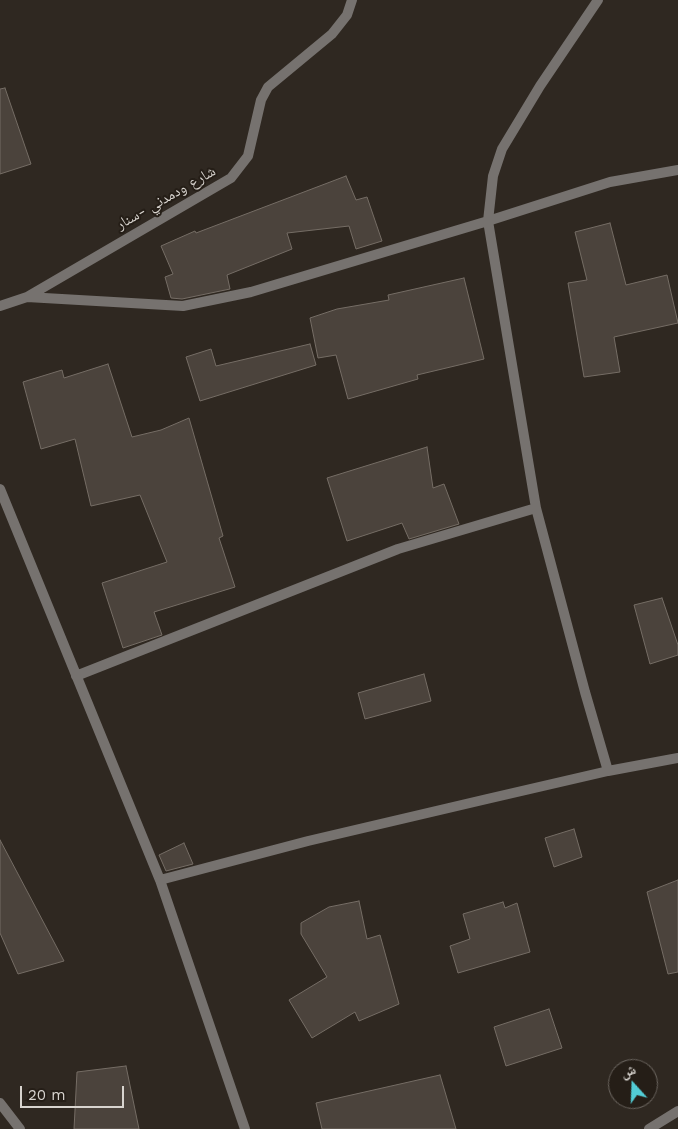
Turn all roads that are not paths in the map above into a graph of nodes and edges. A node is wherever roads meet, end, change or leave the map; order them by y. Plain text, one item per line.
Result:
1 (352, 0) edge
2 (598, 0) edge
3 (678, 170) edge
4 (488, 220) junction
5 (27, 297) junction
6 (0, 306) edge
7 (0, 489) edge
8 (536, 508) junction
9 (76, 676) junction
10 (678, 758) edge
11 (608, 771) junction
12 (160, 880) junction
13 (0, 1103) edge
14 (678, 1110) edge
15 (20, 1129) edge
16 (245, 1129) edge
17 (649, 1129) edge

1 - 5 street, شارع ودمدني -سنار
2 - 4 street
3 - 4 street
4 - 5 street
4 - 8 street
5 - 6 street
7 - 9 street
8 - 9 street
8 - 11 street
9 - 12 street
10 - 11 street
11 - 12 street
12 - 16 street
13 - 15 street
14 - 17 street

